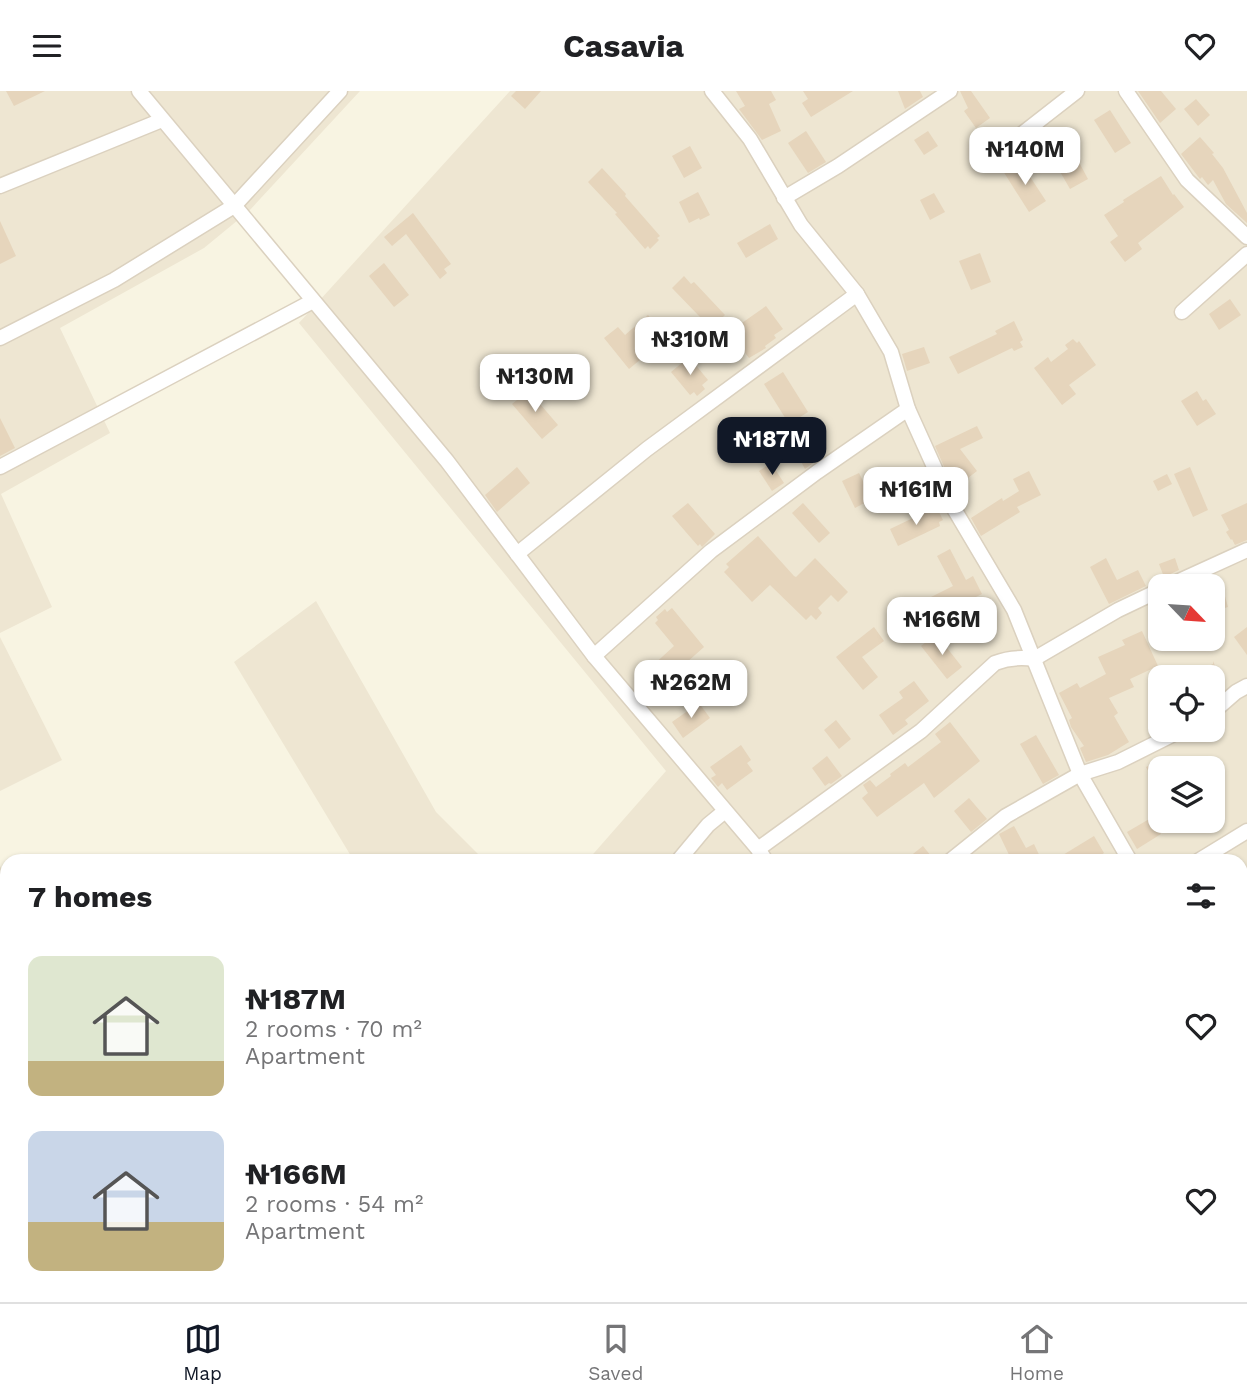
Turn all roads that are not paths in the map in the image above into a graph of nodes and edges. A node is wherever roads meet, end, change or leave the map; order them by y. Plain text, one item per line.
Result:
1 (139, 91) edge
2 (340, 91) edge
3 (712, 91) edge
4 (950, 91) edge
5 (1077, 91) edge
6 (1126, 91) edge
7 (162, 120) junction
8 (1000, 151) dead end
9 (0, 185) edge
10 (784, 198) junction
11 (233, 206) junction
12 (1247, 237) edge
13 (1247, 254) edge
14 (857, 294) junction
15 (313, 301) junction
16 (1182, 312) dead end
17 (0, 338) edge
18 (908, 409) junction
19 (0, 467) edge
20 (1247, 550) edge
21 (517, 554) junction
22 (1194, 574) edge
23 (1148, 596) edge
24 (594, 656) junction
25 (1034, 659) junction
26 (1247, 685) edge
27 (1225, 702) edge
28 (1158, 742) edge
29 (1080, 774) junction
30 (724, 811) junction
31 (1247, 831) edge
32 (684, 854) edge
33 (761, 854) edge
34 (763, 854) edge
35 (959, 854) edge
36 (1126, 854) edge
37 (1209, 854) edge

1 - 7 street
2 - 11 street
3 - 10 street
4 - 10 street
5 - 8 street
6 - 12 street
7 - 9 street
7 - 11 street
10 - 14 street
11 - 15 street
11 - 17 street
13 - 16 street
14 - 18 street
14 - 21 street
15 - 19 street
15 - 21 street
18 - 24 street
18 - 25 street
20 - 22 street
21 - 24 street
23 - 25 street
24 - 30 street
25 - 29 street
25 - 34 street
26 - 27 street
28 - 29 street
29 - 35 street
29 - 36 street
30 - 32 street
30 - 33 street
31 - 37 street

